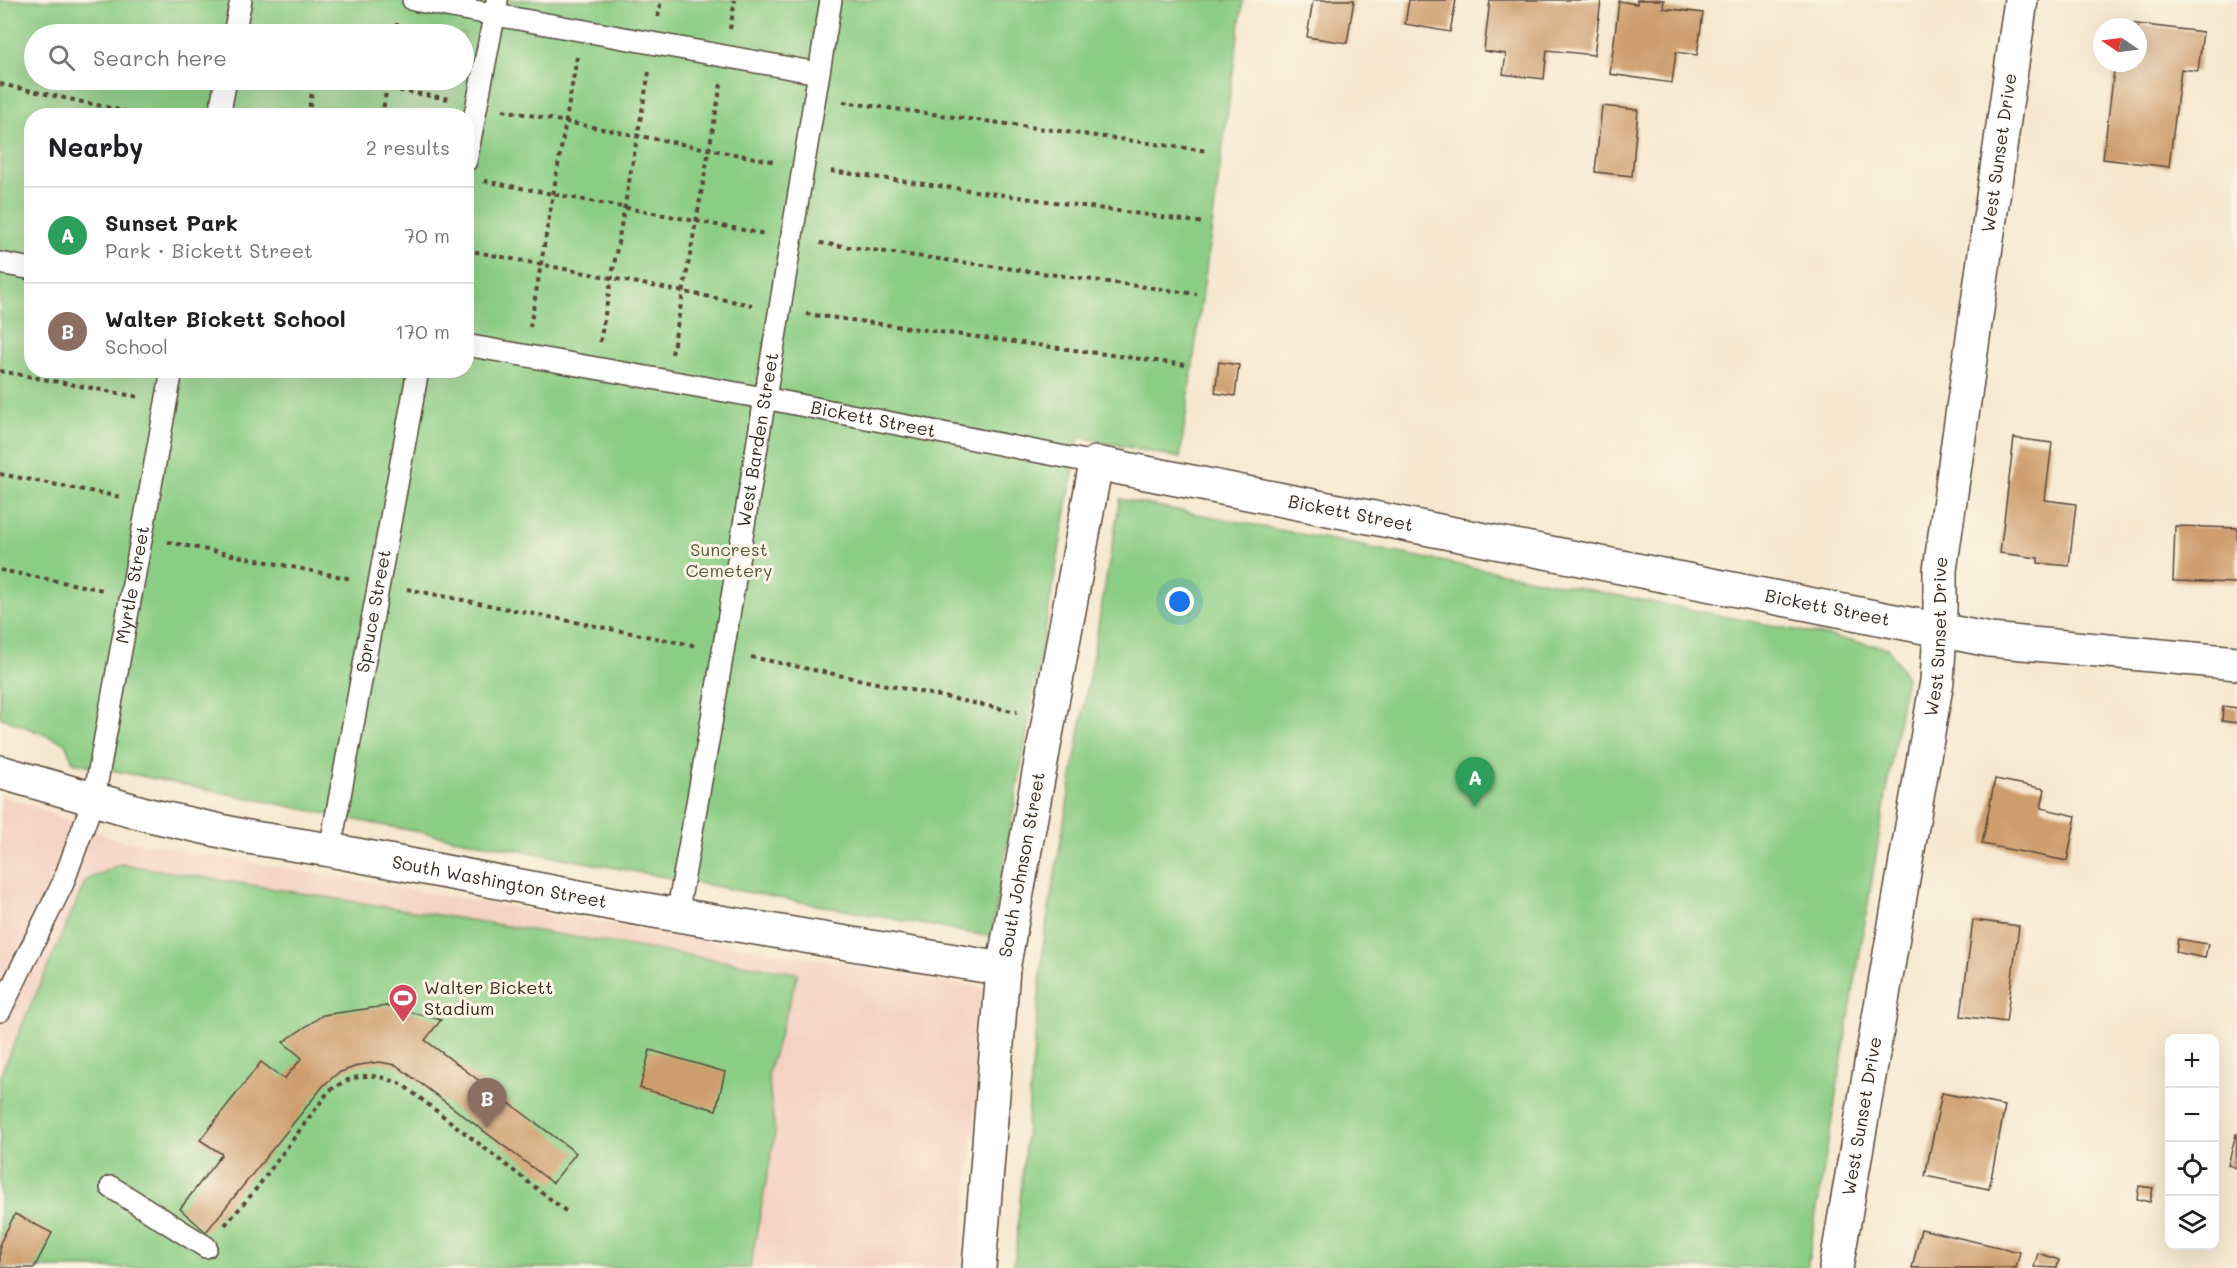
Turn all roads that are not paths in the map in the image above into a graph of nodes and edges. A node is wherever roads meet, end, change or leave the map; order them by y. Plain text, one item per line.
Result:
1 (241, 0) edge
2 (413, 0) edge
3 (831, 0) edge
4 (2021, 0) edge
5 (496, 7) edge
6 (236, 24) edge
7 (818, 73) junction
8 (224, 90) edge
9 (221, 108) edge
10 (474, 124) edge
11 (0, 262) edge
12 (24, 266) edge
13 (474, 346) edge
14 (170, 378) edge
15 (417, 378) edge
16 (764, 398) junction
17 (1096, 464) junction
18 (1940, 630) junction
19 (2237, 663) edge
20 (0, 756) edge
21 (0, 772) edge
22 (94, 798) junction
23 (330, 850) junction
24 (677, 915) junction
25 (1003, 969) junction
26 (0, 1011) edge
27 (111, 1187) dead end
28 (206, 1247) road end
29 (979, 1268) edge
30 (1836, 1268) edge

1 - 6 lane
2 - 5 lane
3 - 7 lane, West Barden Street
4 - 18 street, West Sunset Drive
5 - 7 lane
5 - 10 lane
7 - 16 lane, West Barden Street
8 - 9 lane
11 - 12 lane
13 - 16 lane, Bickett Street
14 - 22 lane, Myrtle Street
15 - 23 lane, Spruce Street
16 - 17 lane, Bickett Street
16 - 24 lane, West Barden Street
17 - 18 street, Bickett Street
17 - 25 street, South Johnson Street
18 - 19 street, Bickett Street
18 - 30 street, West Sunset Drive
20 - 22 lane
21 - 22 street, South Washington Street
22 - 23 street, South Washington Street
22 - 26 lane, Myrtle Street
23 - 24 street, South Washington Street
24 - 25 street, South Washington Street
25 - 29 street, South Johnson Street
27 - 28 lane

